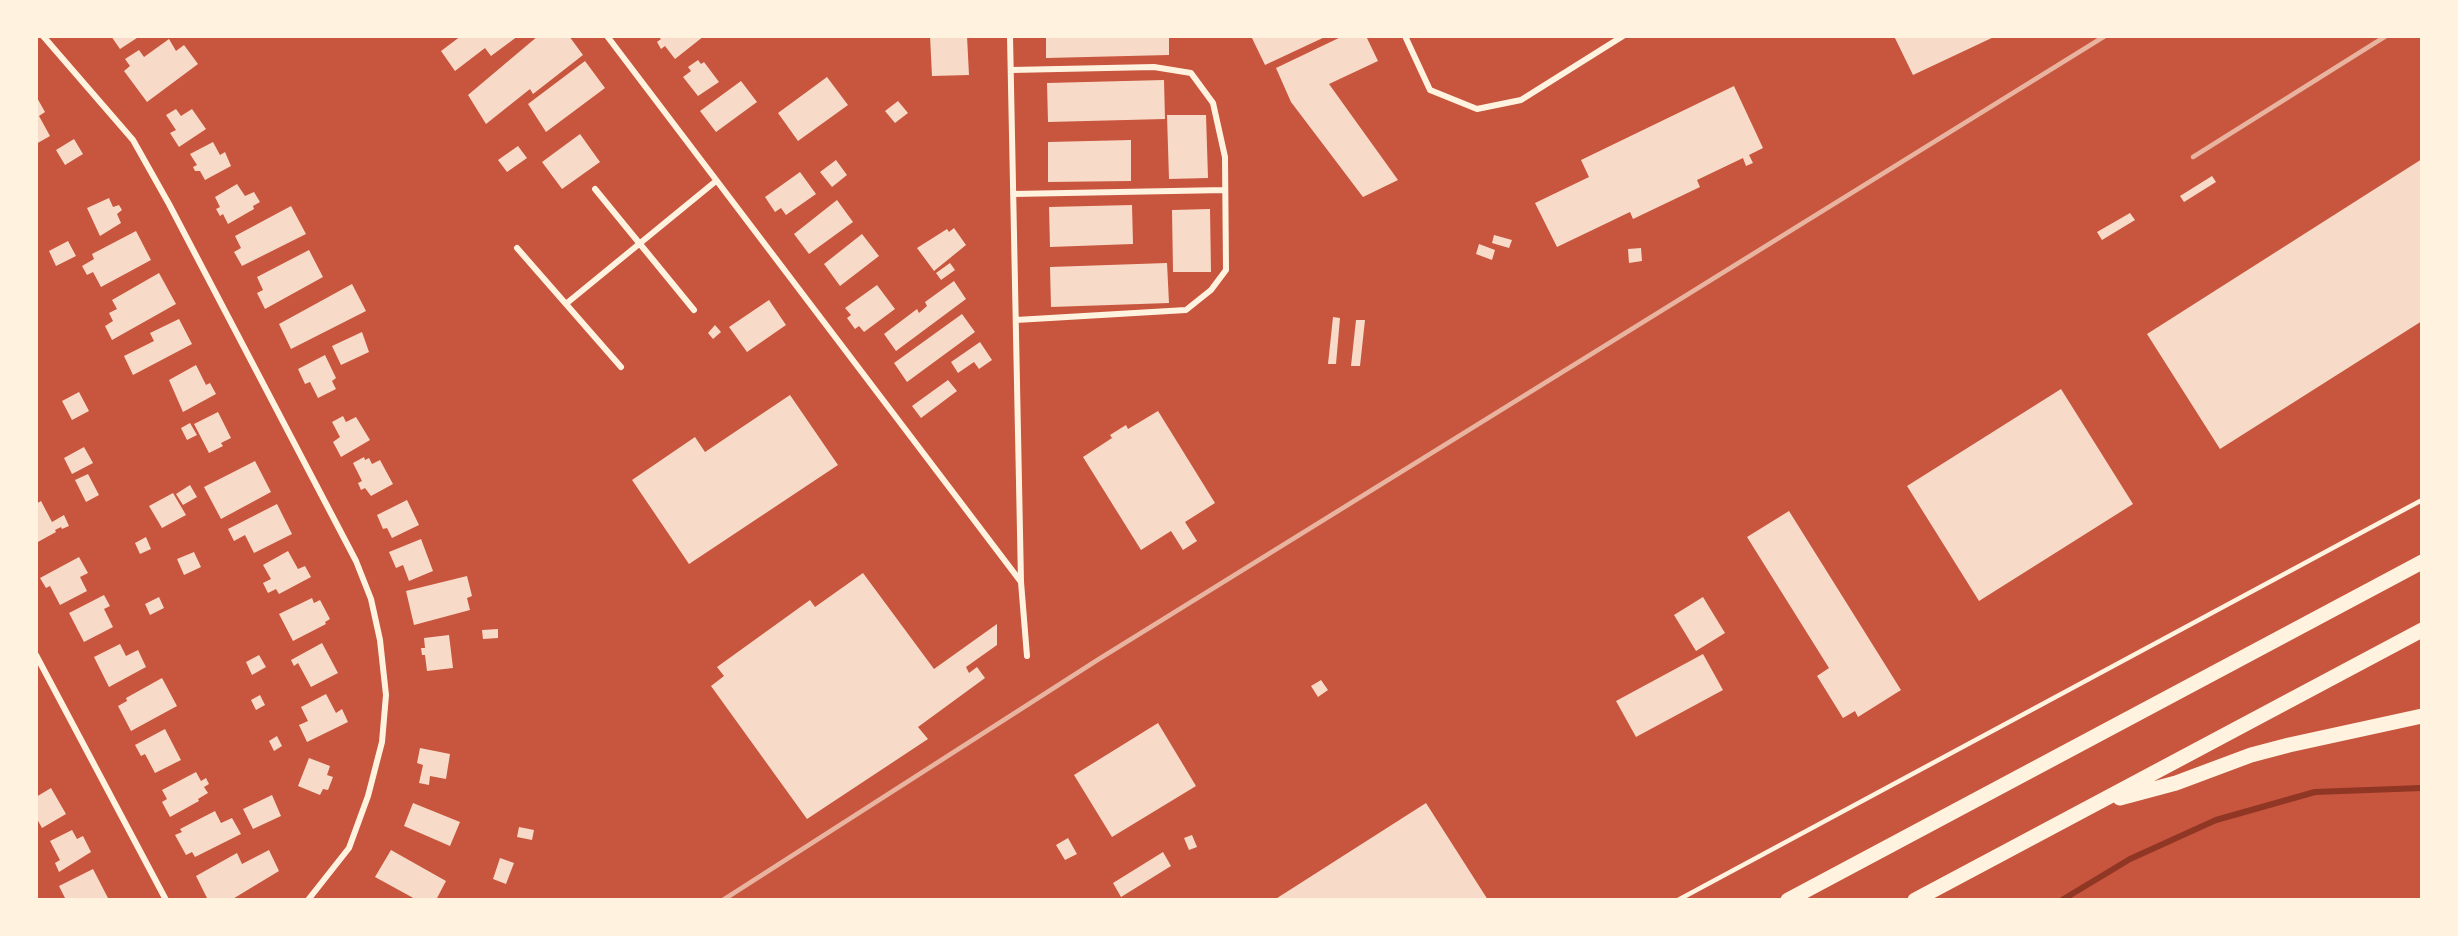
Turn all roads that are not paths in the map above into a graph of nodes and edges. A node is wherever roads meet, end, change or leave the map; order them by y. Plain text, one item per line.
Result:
1 (43, 36) edge
2 (607, 36) edge
3 (1010, 36) edge
4 (1405, 36) edge
5 (1623, 36) edge
6 (1011, 70) junction
7 (716, 181) junction
8 (595, 189) dead end
9 (1226, 190) junction
10 (1013, 194) junction
11 (640, 243) junction
12 (517, 248) dead end
13 (567, 303) junction
14 (694, 310) dead end
15 (1016, 320) junction
16 (621, 368) dead end
17 (2422, 500) edge
18 (2422, 562) edge
19 (1020, 582) junction
20 (2422, 630) edge
21 (36, 655) edge
22 (1026, 656) dead end
23 (2422, 717) edge
24 (2097, 804) junction
25 (165, 900) edge
26 (308, 900) edge
27 (1678, 900) edge
28 (1788, 900) edge
29 (1915, 900) edge

1 - 26 street
2 - 7 street
3 - 6 street
4 - 5 street
6 - 9 street
6 - 10 street
7 - 11 street
7 - 19 street
8 - 11 street
9 - 10 street
9 - 15 street
10 - 15 street
11 - 13 street
11 - 14 street
12 - 13 street
13 - 16 street
15 - 19 street
17 - 27 lane
18 - 28 main road
19 - 22 street
20 - 24 main road
21 - 25 street
23 - 24 main road
24 - 29 main road

